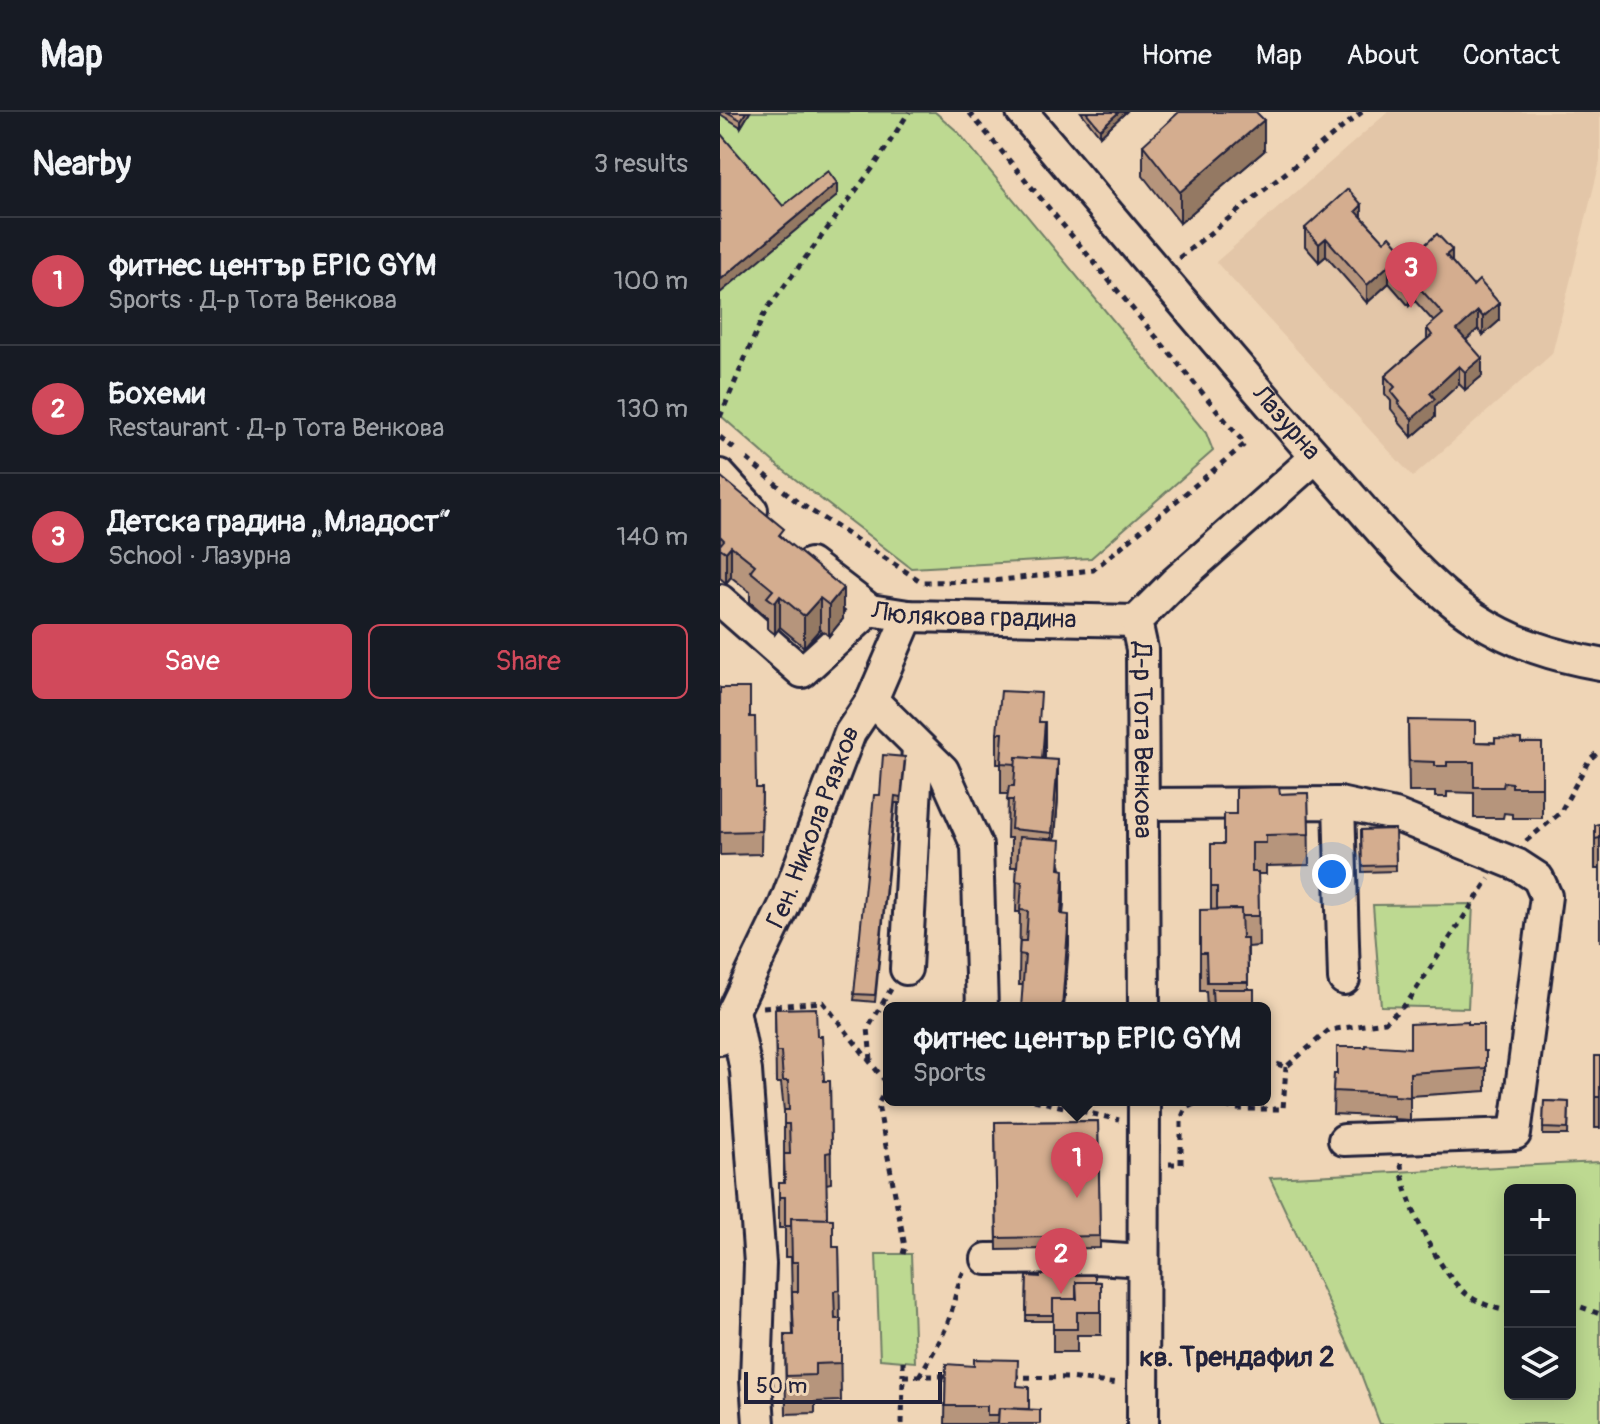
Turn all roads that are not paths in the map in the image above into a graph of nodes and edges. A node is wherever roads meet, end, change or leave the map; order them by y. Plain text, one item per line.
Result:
1 (1022, 112) edge
2 (1316, 457) junction
3 (720, 475) edge
4 (720, 600) edge
5 (870, 610) junction
6 (908, 616) junction
7 (1136, 621) junction
8 (1600, 664) edge
9 (872, 700) junction
10 (918, 747) junction
11 (1339, 803) junction
12 (1144, 804) junction
13 (906, 969) road end
14 (1344, 979) dead end
15 (982, 1002) edge
16 (1144, 1002) edge
17 (734, 1010) junction
18 (720, 1039) edge
19 (1144, 1112) edge
20 (1344, 1140) dead end
21 (987, 1259) road end
22 (1143, 1261) junction
23 (759, 1424) edge
24 (1143, 1424) edge

1 - 2 street, Лазурна
2 - 7 street, Д-р Тота Венкова
2 - 8 street, Лазурна
3 - 5 street, Люлякова градина
4 - 5 street
5 - 6 street, Люлякова градина
6 - 7 street, Люлякова градина
6 - 9 street, Ген. Никола Рязков
7 - 12 street, Д-р Тота Венкова
9 - 10 street
9 - 17 street, Ген. Никола Рязков
10 - 13 street
10 - 15 street
11 - 12 street
11 - 14 street
11 - 20 street
12 - 16 street, Д-р Тота Венкова
17 - 18 street, Ген. Никола Рязков
17 - 23 street
19 - 22 street
21 - 22 street
22 - 24 street

